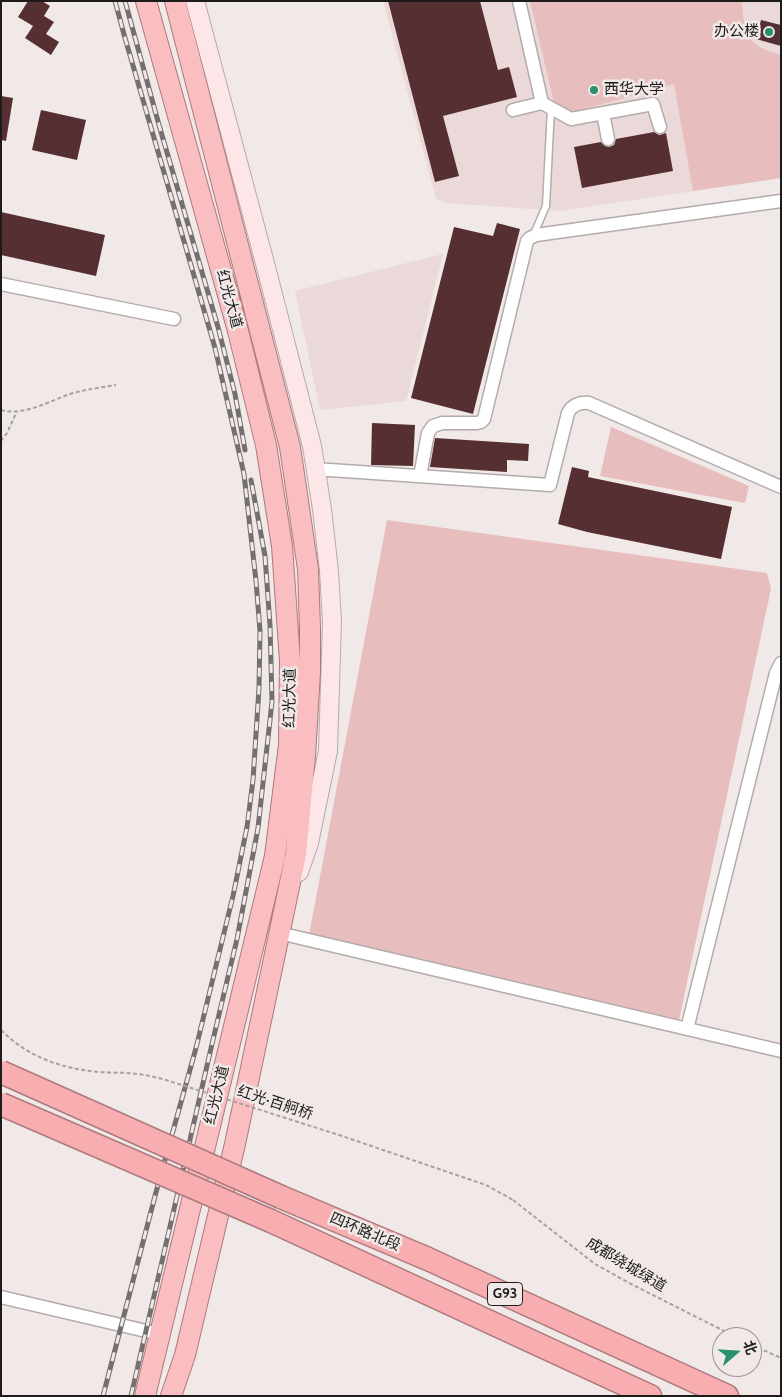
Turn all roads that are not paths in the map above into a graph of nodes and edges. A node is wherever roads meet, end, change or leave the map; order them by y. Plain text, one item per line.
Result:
1 (146, 1) edge
2 (175, 1) edge
3 (195, 1) edge
4 (518, 1) edge
5 (547, 105) junction
6 (514, 110) dead end
7 (603, 113) junction
8 (660, 127) dead end
9 (608, 139) dead end
10 (781, 201) edge
11 (533, 236) junction
12 (1, 284) edge
13 (174, 319) dead end
14 (315, 470) junction
15 (420, 476) junction
16 (781, 487) edge
17 (781, 663) edge
18 (280, 926) junction
19 (687, 1029) junction
20 (781, 1051) edge
21 (1, 1072) edge
22 (1, 1104) edge
23 (1, 1297) edge
24 (159, 1334) junction
25 (185, 1355) junction
26 (145, 1396) edge
27 (171, 1396) edge
28 (178, 1396) edge
29 (650, 1396) edge
30 (727, 1396) edge

1 - 24 highway, 红光大道
2 - 18 highway, 红光大道
3 - 14 main road
4 - 5 street
5 - 6 street
5 - 7 street
5 - 11 lane
7 - 8 street
7 - 9 street
10 - 11 street
11 - 15 street
12 - 13 street
14 - 15 street
14 - 18 main road
15 - 16 street
17 - 19 street
18 - 19 street
18 - 25 highway, 红光大道
19 - 20 street
21 - 30 highway, 四环路北段 / G93, bridge
22 - 29 highway, 四环路北段 / G93, bridge
23 - 24 street
24 - 26 highway, 红光大道
25 - 27 highway, 红光大道
25 - 28 main road

